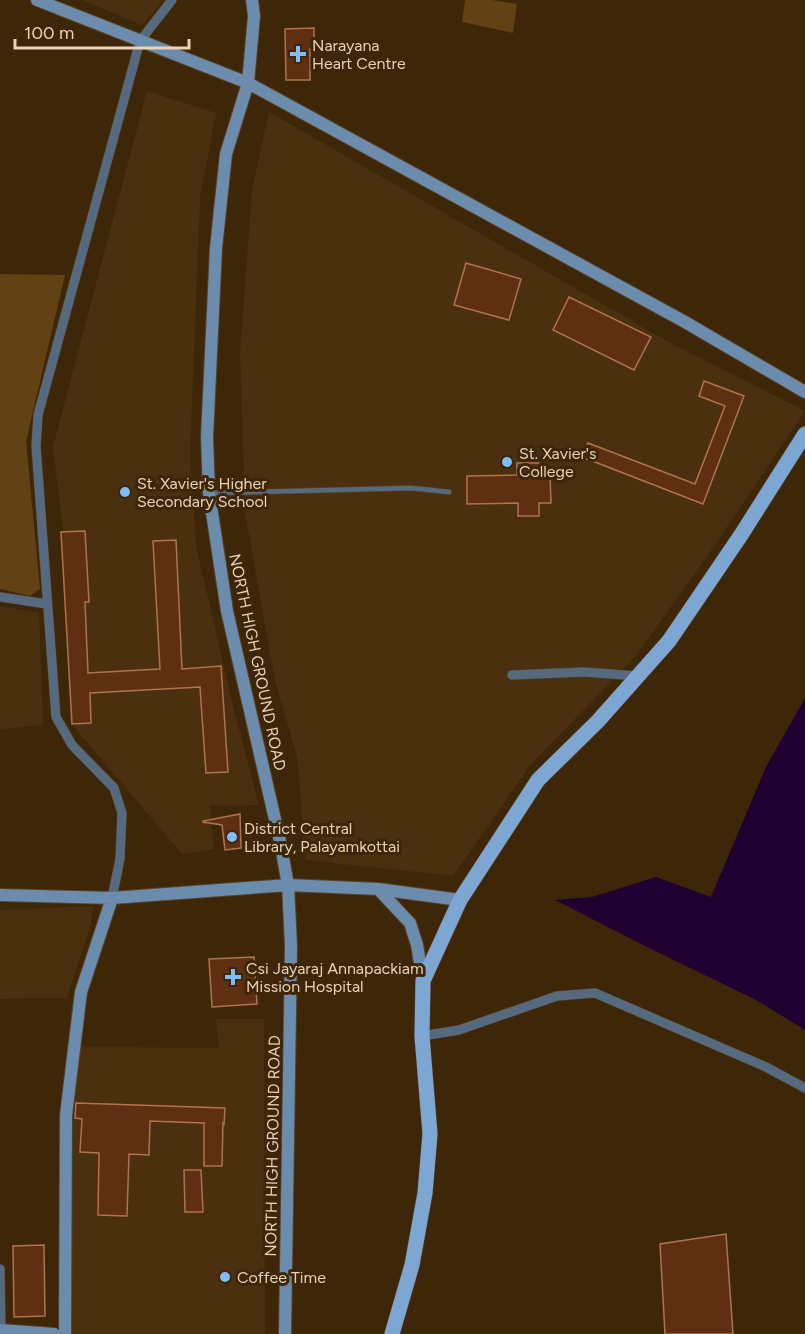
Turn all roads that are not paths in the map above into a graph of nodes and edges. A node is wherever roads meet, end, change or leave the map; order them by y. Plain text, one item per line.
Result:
1 (37, 0) edge
2 (172, 0) edge
3 (252, 0) edge
4 (140, 41) junction
5 (248, 83) junction
6 (805, 392) edge
7 (805, 434) edge
8 (449, 492) dead end
9 (209, 493) junction
10 (0, 597) edge
11 (47, 604) junction
12 (512, 675) dead end
13 (638, 676) junction
14 (288, 885) junction
15 (378, 890) junction
16 (0, 895) edge
17 (112, 898) junction
18 (460, 900) junction
19 (423, 981) junction
20 (422, 1036) junction
21 (805, 1088) edge
22 (0, 1269) edge
23 (1, 1330) edge
24 (54, 1334) edge
25 (65, 1334) edge
26 (285, 1334) edge
27 (392, 1334) edge

1 - 4 main road
2 - 4 street
3 - 5 main road, NORTH HIGH GROUND ROAD
4 - 5 main road
4 - 11 street
5 - 6 main road
5 - 9 main road, NORTH HIGH GROUND ROAD
7 - 13 main road
8 - 9 lane
9 - 14 main road, NORTH HIGH GROUND ROAD
10 - 11 street
11 - 17 street
12 - 13 street
13 - 18 main road
14 - 15 main road
14 - 17 main road
14 - 26 main road, NORTH HIGH GROUND ROAD
15 - 18 main road
15 - 19 main road
16 - 17 main road
17 - 25 main road
18 - 19 main road
19 - 20 main road
20 - 21 street
20 - 27 main road
22 - 23 street
23 - 24 main road

